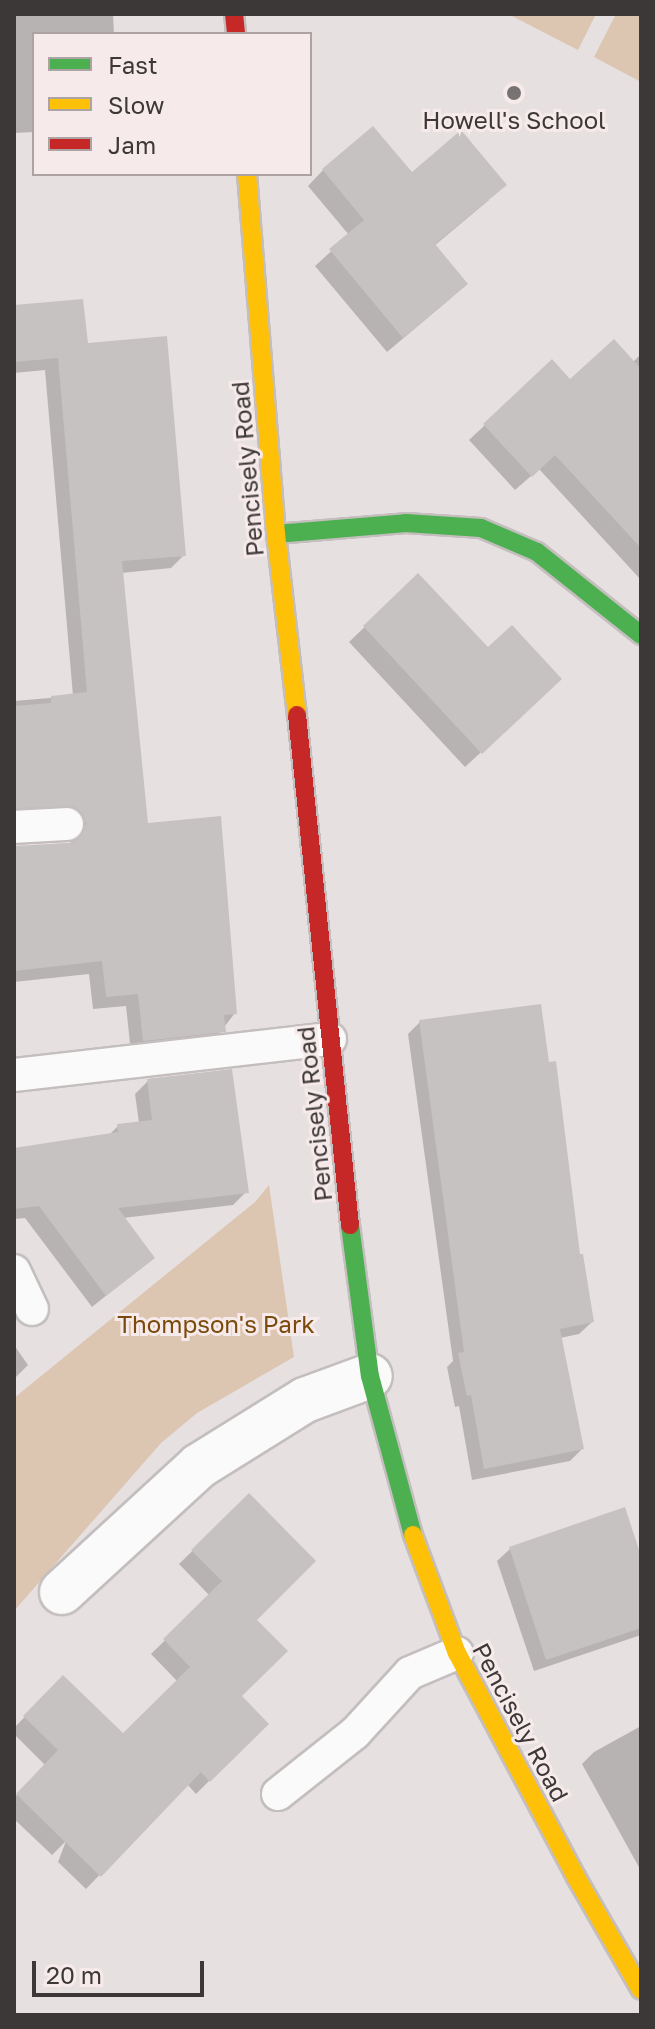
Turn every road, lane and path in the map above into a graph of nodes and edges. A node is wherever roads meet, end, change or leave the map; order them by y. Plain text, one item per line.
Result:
1 (247, 176) edge
2 (276, 534) junction
3 (641, 635) edge
4 (67, 824) dead end
5 (14, 827) edge
6 (330, 1039) junction
7 (14, 1075) edge
8 (14, 1271) edge
9 (32, 1309) dead end
10 (370, 1376) junction
11 (62, 1592) dead end
12 (457, 1653) junction
13 (278, 1794) dead end
14 (641, 1990) edge

1 - 2 main road, Pencisely Road
2 - 3 main road
2 - 6 main road, Pencisely Road
4 - 5 lane
6 - 7 lane
6 - 10 main road, Pencisely Road
8 - 9 lane
10 - 11 street
10 - 12 main road, Pencisely Road
12 - 13 lane
12 - 14 main road, Pencisely Road

